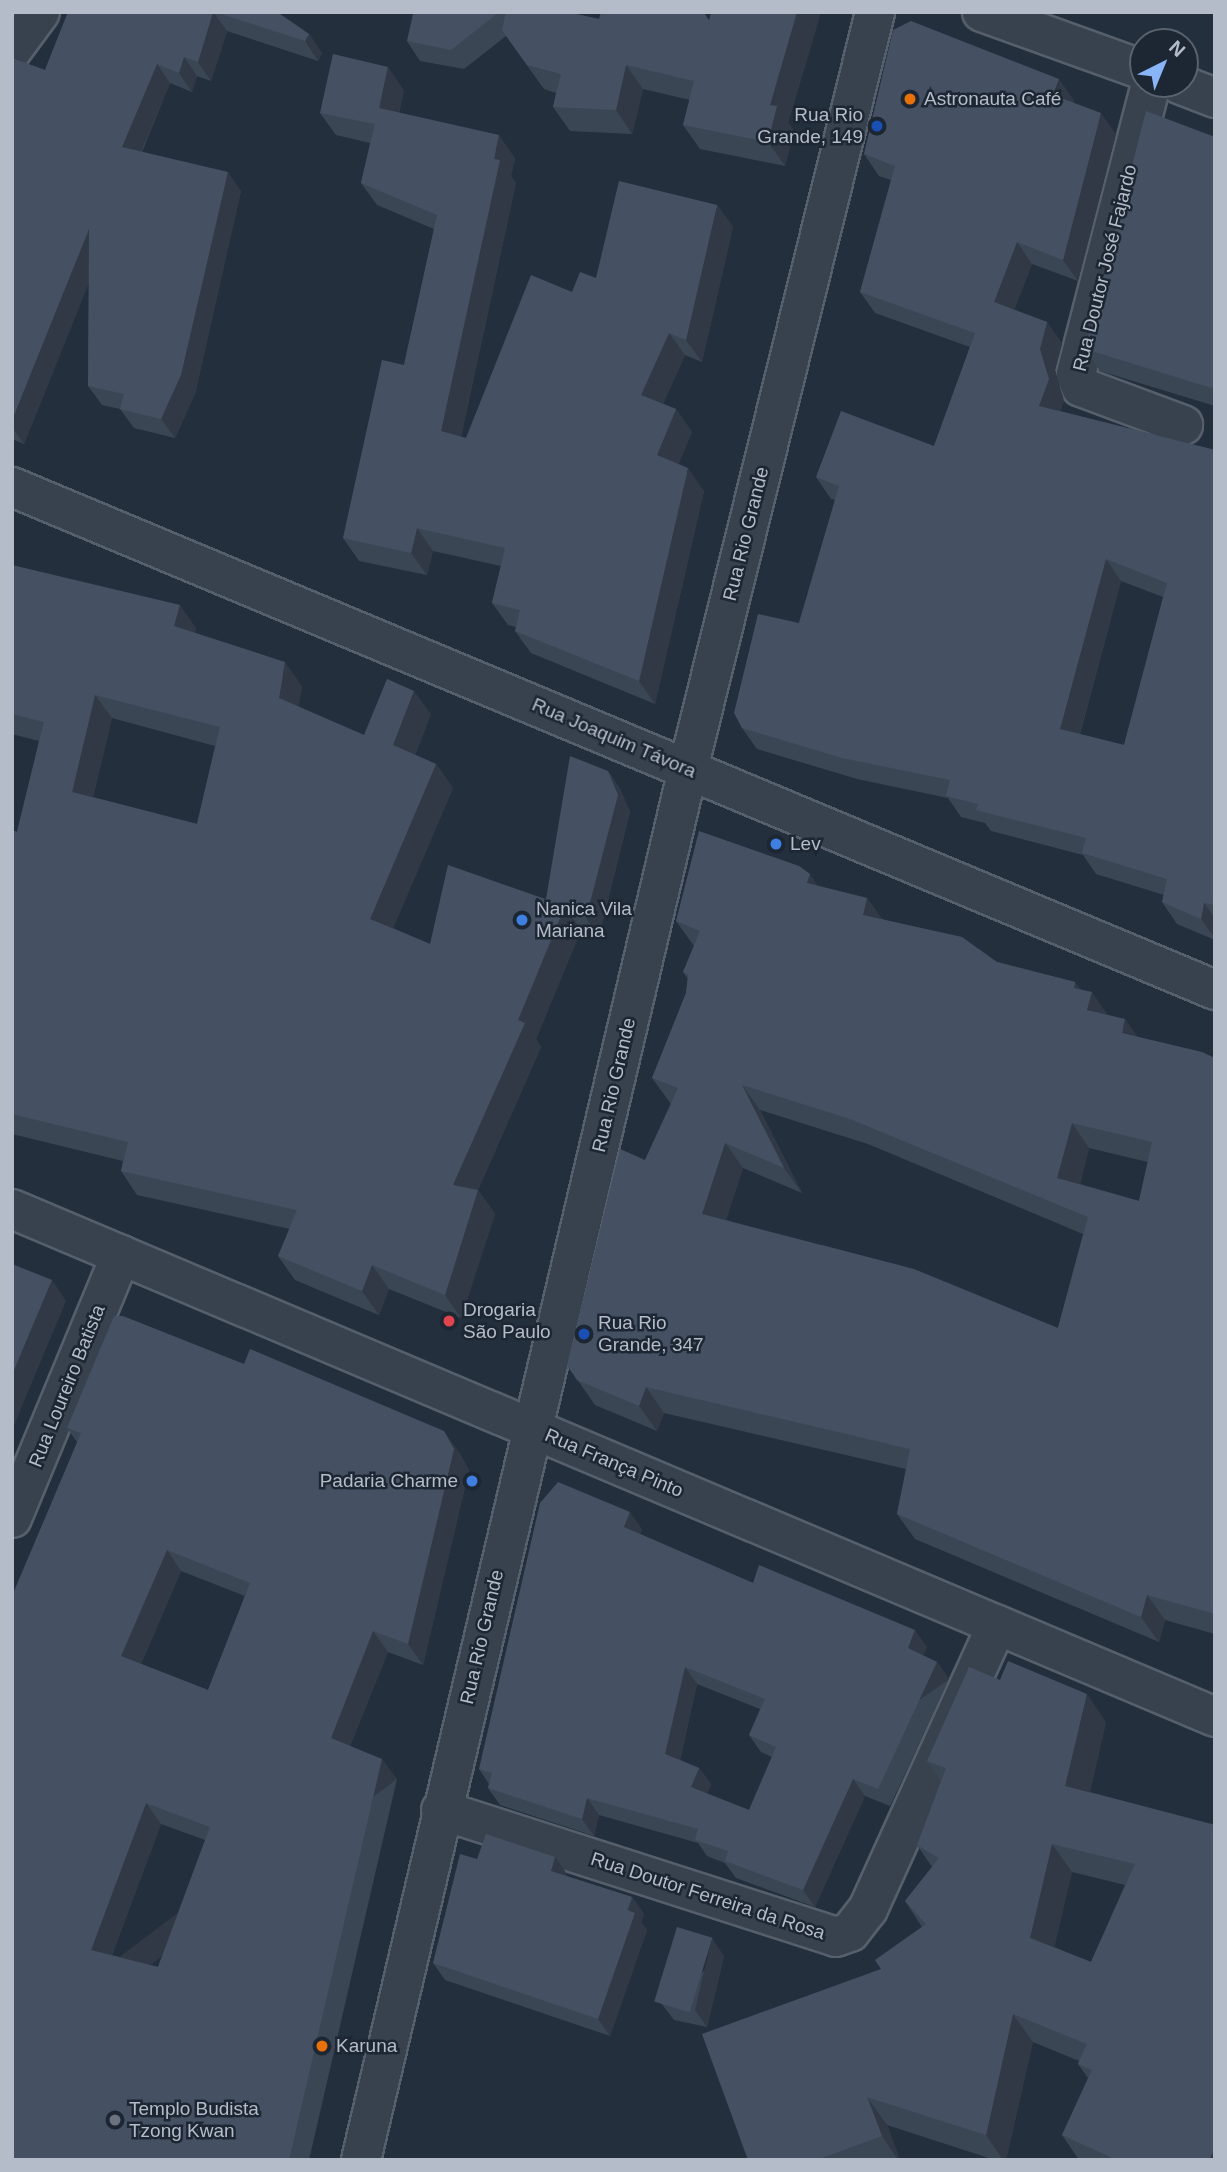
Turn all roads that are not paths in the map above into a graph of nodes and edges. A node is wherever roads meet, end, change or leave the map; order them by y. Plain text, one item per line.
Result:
1 (40, 12) edge
2 (875, 12) edge
3 (982, 12) edge
4 (12, 50) edge
5 (1129, 66) edge
6 (1148, 98) edge
7 (1183, 425) dead end
8 (12, 487) edge
9 (688, 769) junction
10 (1215, 990) edge
11 (12, 1209) edge
12 (121, 1255) junction
13 (533, 1428) junction
14 (12, 1518) edge
15 (997, 1625) junction
16 (1215, 1717) edge
17 (441, 1810) junction
18 (361, 2160) edge

1 - 4 street
2 - 9 street, Rua Rio Grande
3 - 5 street
6 - 7 street, Rua Doutor José Fajardo
8 - 9 street, Rua Joaquim Távora
9 - 10 street, Rua Joaquim Távora
9 - 13 street, Rua Rio Grande
11 - 12 street, Rua França Pinto
12 - 13 street, Rua França Pinto
12 - 14 street, Rua Loureiro Batista
13 - 15 street, Rua França Pinto
13 - 17 street, Rua Rio Grande
15 - 16 street, Rua França Pinto
15 - 17 street, Rua Doutor Ferreira da Rosa
17 - 18 street, Rua Rio Grande

